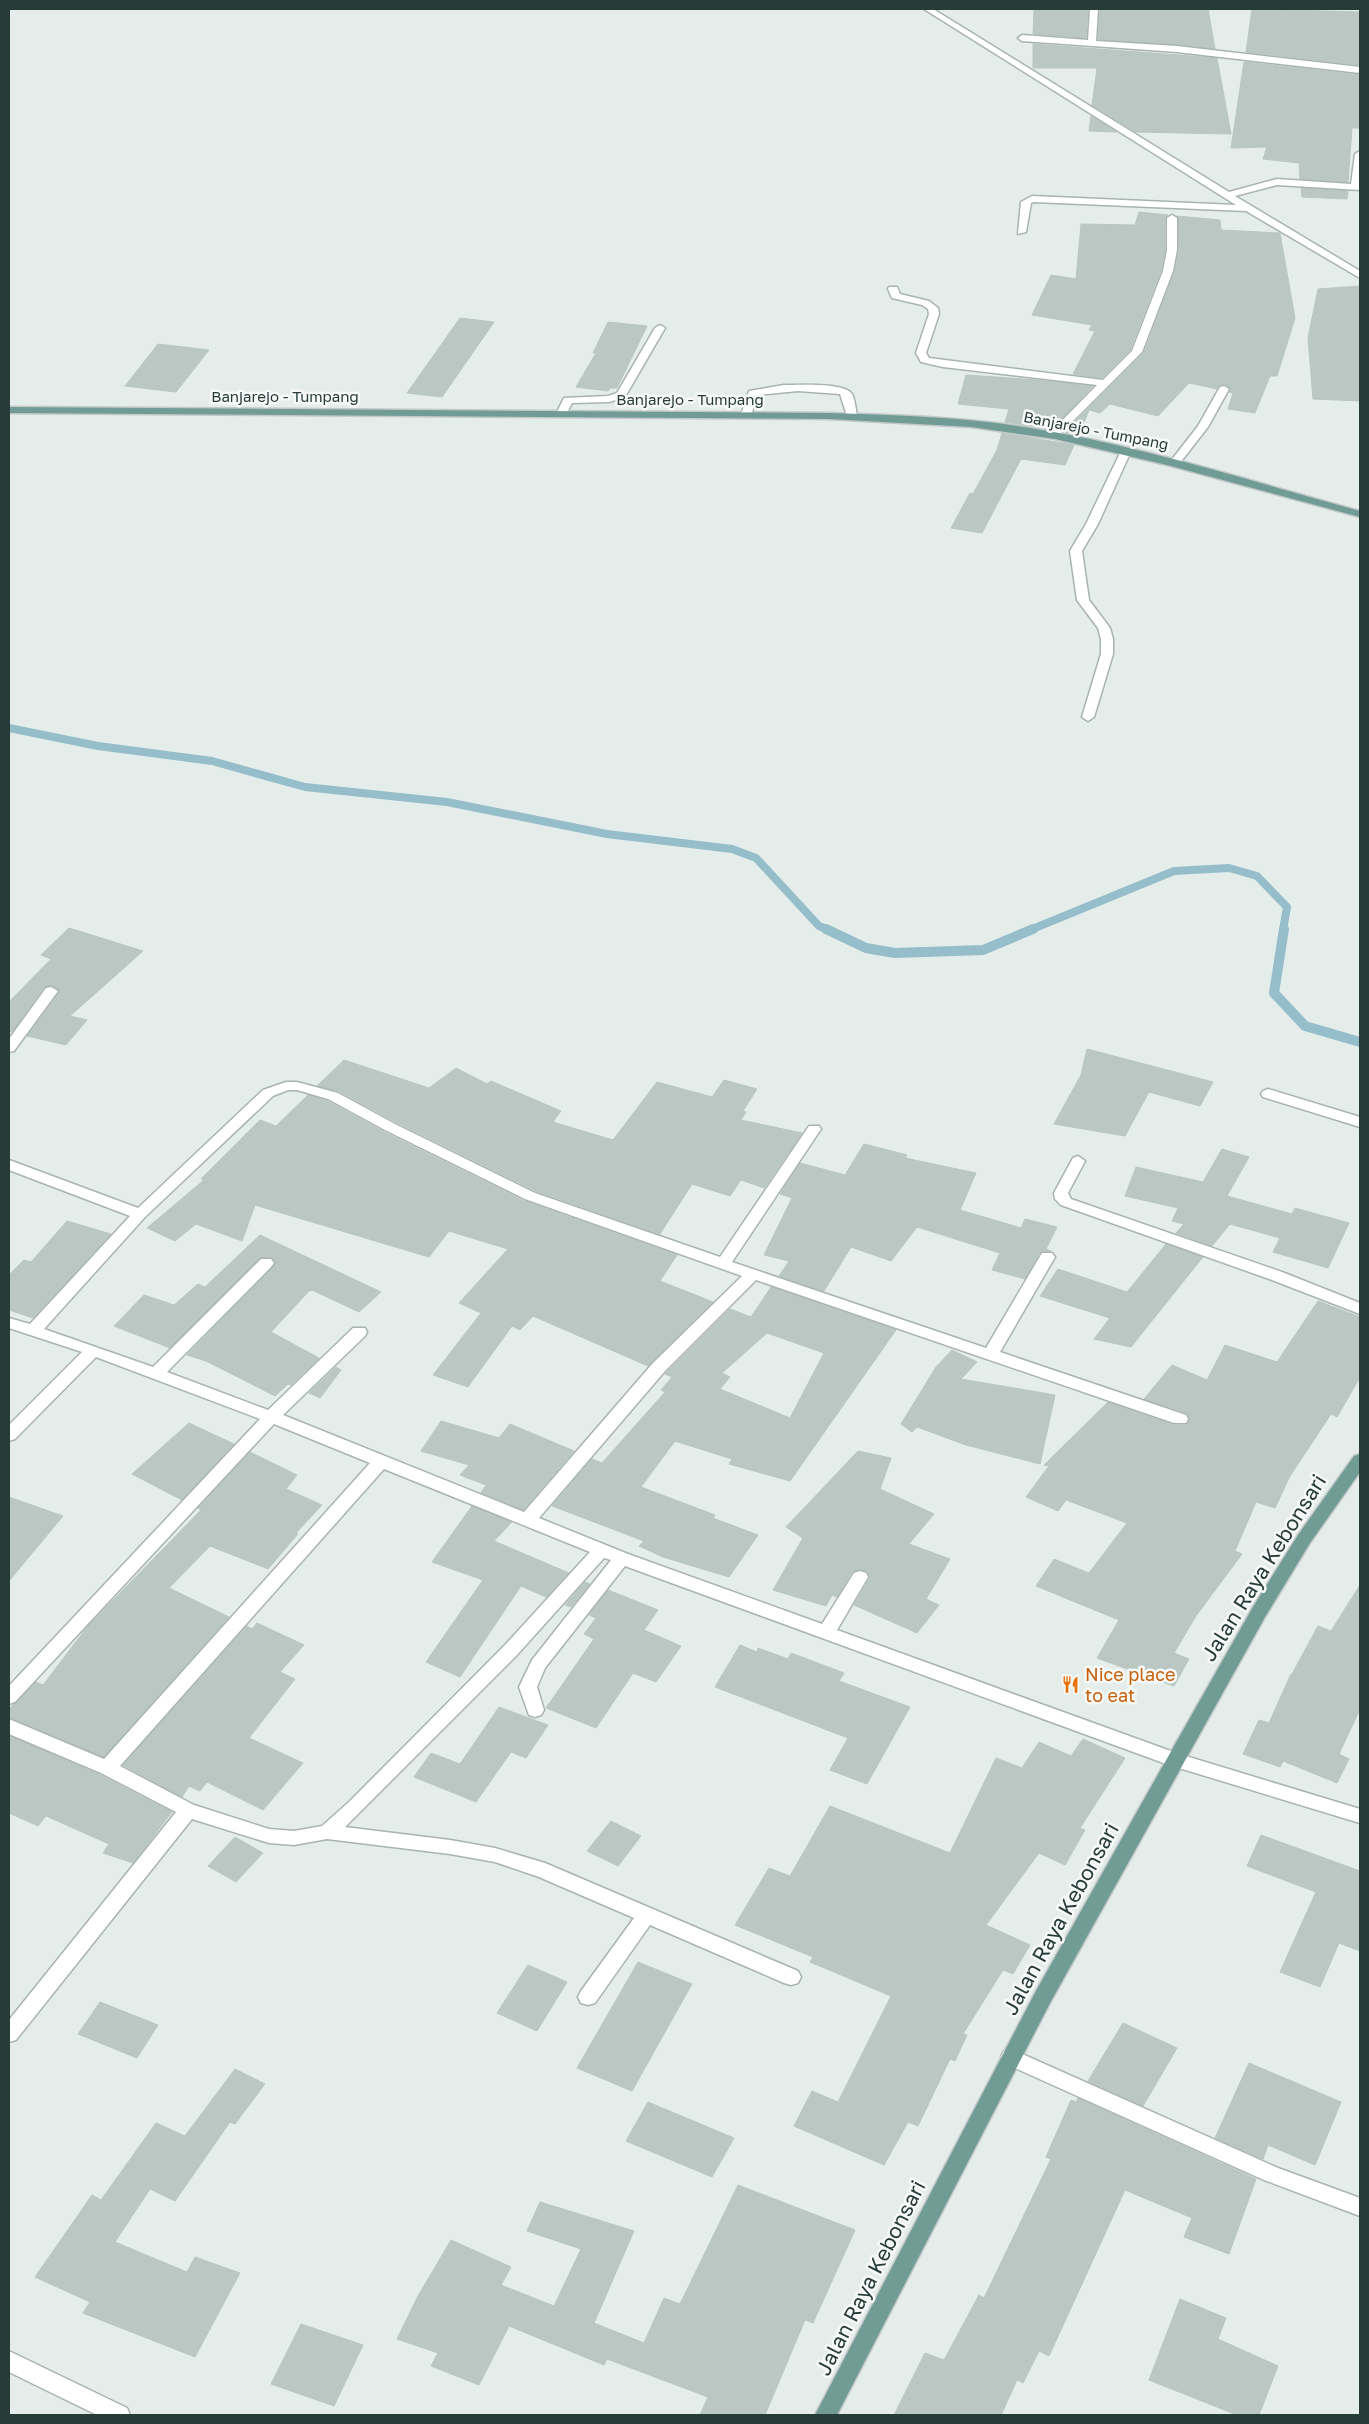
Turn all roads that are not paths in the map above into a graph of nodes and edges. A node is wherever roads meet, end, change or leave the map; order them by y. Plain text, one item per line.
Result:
1 (928, 9) edge
2 (1094, 9) edge
3 (1022, 38) dead end
4 (1092, 42) junction
5 (1360, 70) edge
6 (1360, 154) edge
7 (1358, 187) edge
8 (1230, 194) junction
9 (1248, 208) junction
10 (1172, 218) dead end
11 (1021, 232) dead end
12 (1360, 275) edge
13 (893, 289) dead end
14 (660, 328) dead end
15 (1105, 383) junction
16 (1224, 389) dead end
17 (9, 410) edge
18 (561, 414) junction
19 (746, 415) junction
20 (852, 416) junction
21 (1053, 435) junction
22 (1126, 450) junction
23 (1175, 462) junction
24 (1360, 514) edge
25 (1088, 717) dead end
26 (51, 990) dead end
27 (9, 1048) edge
28 (1268, 1094) dead end
29 (1360, 1122) edge
30 (814, 1129) dead end
31 (1078, 1161) dead end
32 (9, 1165) edge
33 (140, 1214) junction
34 (1047, 1257) dead end
35 (266, 1263) dead end
36 (723, 1264) junction
37 (753, 1274) junction
38 (1360, 1309) edge
39 (9, 1323) edge
40 (33, 1331) junction
41 (359, 1332) dead end
42 (93, 1350) junction
43 (990, 1355) junction
44 (155, 1374) junction
45 (271, 1417) junction
46 (1180, 1419) dead end
47 (9, 1435) edge
48 (1360, 1460) edge
49 (381, 1461) junction
50 (528, 1519) junction
51 (601, 1550) junction
52 (622, 1558) junction
53 (860, 1577) dead end
54 (827, 1631) junction
55 (9, 1697) edge
56 (536, 1710) dead end
57 (9, 1726) edge
58 (1175, 1760) junction
59 (108, 1768) junction
60 (188, 1810) junction
61 (1360, 1816) edge
62 (327, 1832) junction
63 (647, 1914) junction
64 (791, 1977) dead end
65 (588, 1997) dead end
66 (9, 2034) edge
67 (1011, 2058) junction
68 (1360, 2207) edge
69 (9, 2361) edge
70 (119, 2415) edge
71 (826, 2415) edge

1 - 8 street
2 - 4 street
3 - 4 street
4 - 5 street
6 - 7 street
7 - 8 street
8 - 9 street
9 - 11 street
9 - 12 street
10 - 15 street
13 - 15 street
14 - 18 street
15 - 21 street
16 - 23 street
17 - 18 main road, Banjarejo - Tumpang
18 - 19 main road, Banjarejo - Tumpang
19 - 20 main road, Banjarejo - Tumpang
19 - 20 street
20 - 21 main road, Banjarejo - Tumpang
21 - 22 main road, Banjarejo - Tumpang
22 - 23 main road, Banjarejo - Tumpang
22 - 25 street
23 - 24 main road, Banjarejo - Tumpang
26 - 27 street
28 - 29 street
30 - 36 street
31 - 38 street
32 - 33 street
33 - 36 street
33 - 40 street
34 - 43 street
35 - 44 street
36 - 37 street
37 - 43 street
37 - 50 street
39 - 40 street
40 - 42 street
41 - 45 street
42 - 44 street
42 - 47 street
43 - 46 street
44 - 45 street
45 - 49 street
45 - 55 street
48 - 58 main road, Jalan Raya Kebonsari
49 - 50 street
49 - 59 street
50 - 51 street
51 - 52 street
51 - 62 street
52 - 54 street
52 - 56 street
53 - 54 street
54 - 58 street
57 - 59 street
58 - 61 street
58 - 67 main road, Jalan Raya Kebonsari
59 - 60 street
60 - 62 street
60 - 66 street
62 - 63 street
63 - 64 street
63 - 65 street
67 - 68 street
67 - 71 main road, Jalan Raya Kebonsari
69 - 70 street

